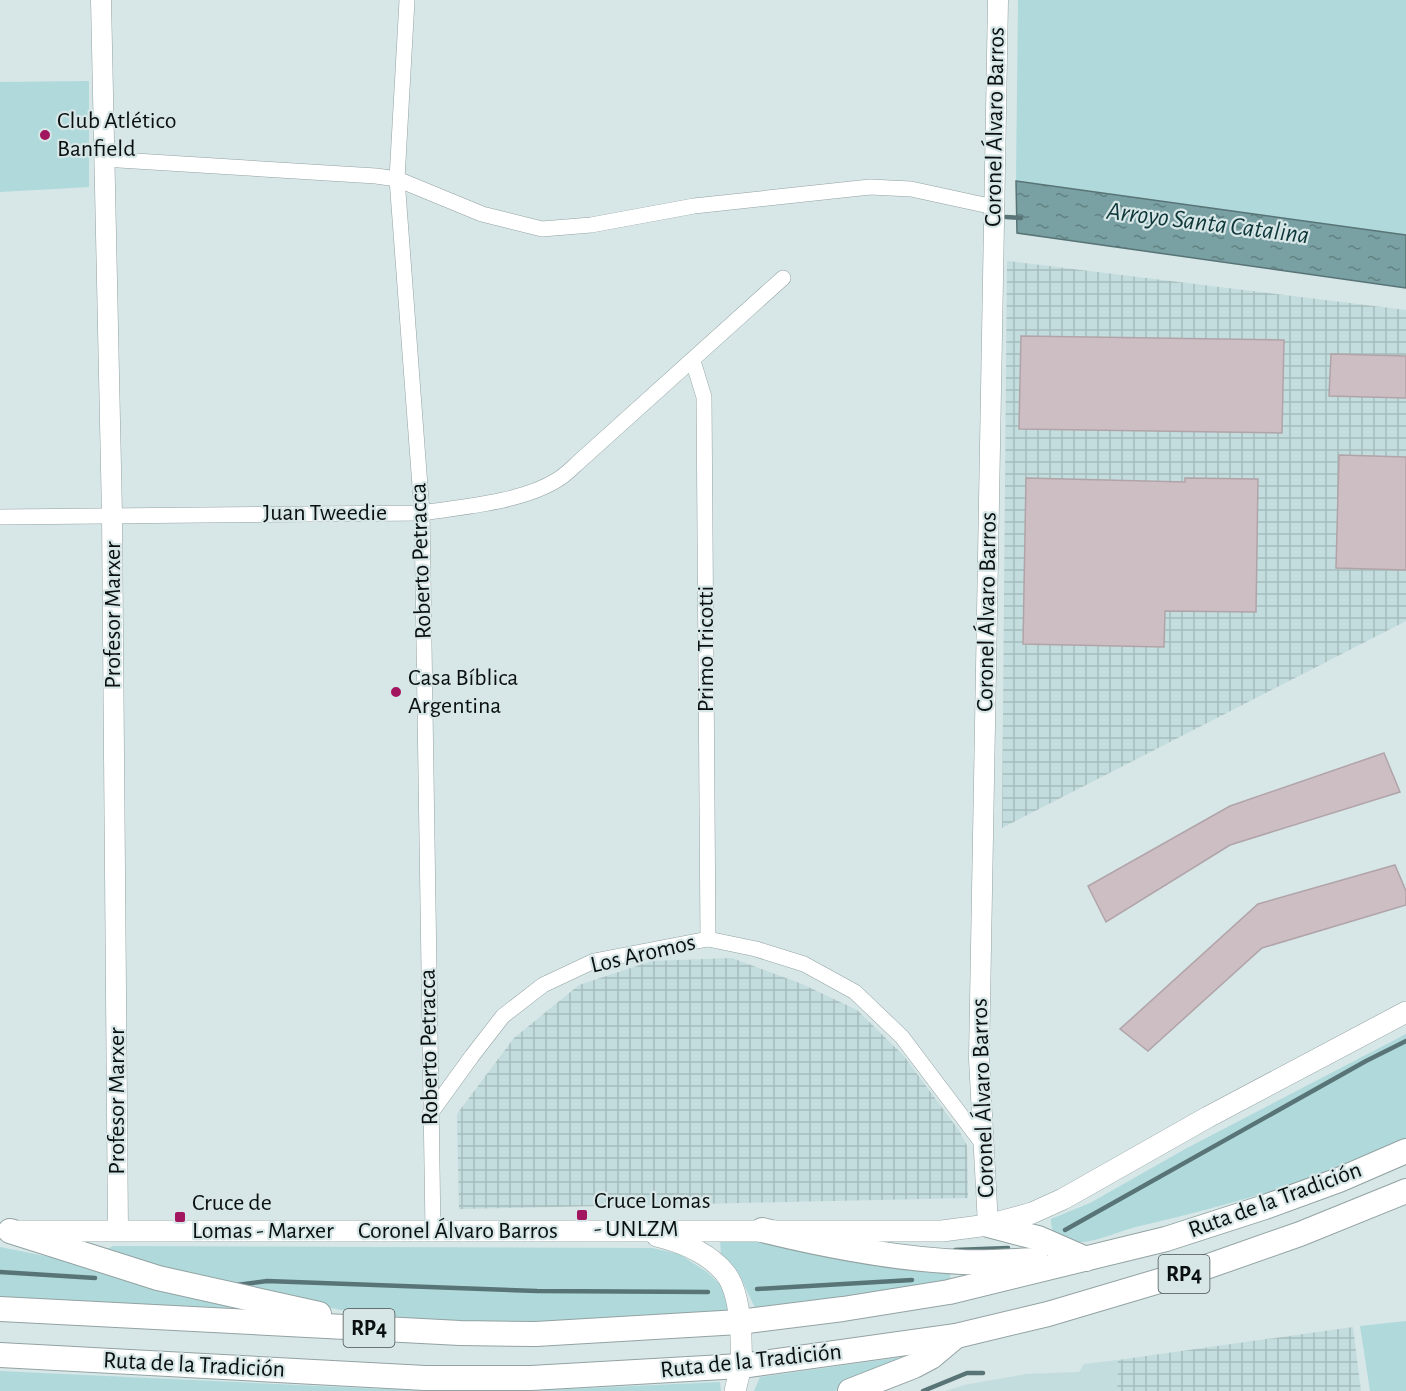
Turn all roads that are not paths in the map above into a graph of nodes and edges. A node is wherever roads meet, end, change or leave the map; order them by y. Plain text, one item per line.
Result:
1 (101, 0) edge
2 (407, 0) edge
3 (998, 0) edge
4 (103, 159) junction
5 (398, 179) junction
6 (994, 207) junction
7 (783, 278) dead end
8 (693, 361) junction
9 (422, 513) junction
10 (112, 515) junction
11 (0, 517) edge
12 (708, 939) junction
13 (1406, 1012) edge
14 (430, 1114) junction
15 (982, 1143) junction
16 (1406, 1151) edge
17 (1406, 1191) edge
18 (987, 1225) junction
19 (762, 1230) junction
20 (5, 1231) edge
21 (118, 1231) junction
22 (433, 1231) junction
23 (629, 1231) junction
24 (1086, 1259) junction
25 (0, 1309) edge
26 (739, 1322) junction
27 (386, 1329) junction
28 (956, 1336) junction
29 (0, 1355) edge
30 (741, 1366) junction
31 (735, 1391) edge
32 (850, 1391) edge

1 - 4 street, Profesor Marxer
2 - 5 street, Roberto Petracca
3 - 6 street, Coronel Álvaro Barros
4 - 5 street
4 - 10 street, Profesor Marxer
5 - 6 street
5 - 9 street, Roberto Petracca
6 - 15 street, Coronel Álvaro Barros
7 - 8 street, Juan Tweedie
8 - 9 street, Juan Tweedie
8 - 12 street, Primo Tricotti
9 - 10 street, Juan Tweedie
9 - 14 street, Roberto Petracca
10 - 11 street, Juan Tweedie
10 - 21 street, Profesor Marxer
12 - 14 street, Los Aromos
12 - 15 street, Los Aromos
13 - 18 main road, Coronel Álvaro Barros
14 - 22 street, Roberto Petracca
15 - 18 street, Coronel Álvaro Barros
16 - 24 main road, Ruta de la Tradición / RP4
17 - 28 main road, Ruta de la Tradición / RP4
18 - 19 main road, Coronel Álvaro Barros
18 - 24 main road
19 - 23 main road, Coronel Álvaro Barros
19 - 24 main road
20 - 21 main road, Coronel Álvaro Barros
20 - 27 main road
21 - 22 main road, Coronel Álvaro Barros
22 - 23 main road, Coronel Álvaro Barros
23 - 26 main road
24 - 26 main road, Ruta de la Tradición / RP4
25 - 27 main road, Ruta de la Tradición / RP4
26 - 27 main road, Ruta de la Tradición / RP4
26 - 30 main road
28 - 30 main road, Ruta de la Tradición / RP4
28 - 32 main road
29 - 30 main road, Ruta de la Tradición / RP4
30 - 31 main road

